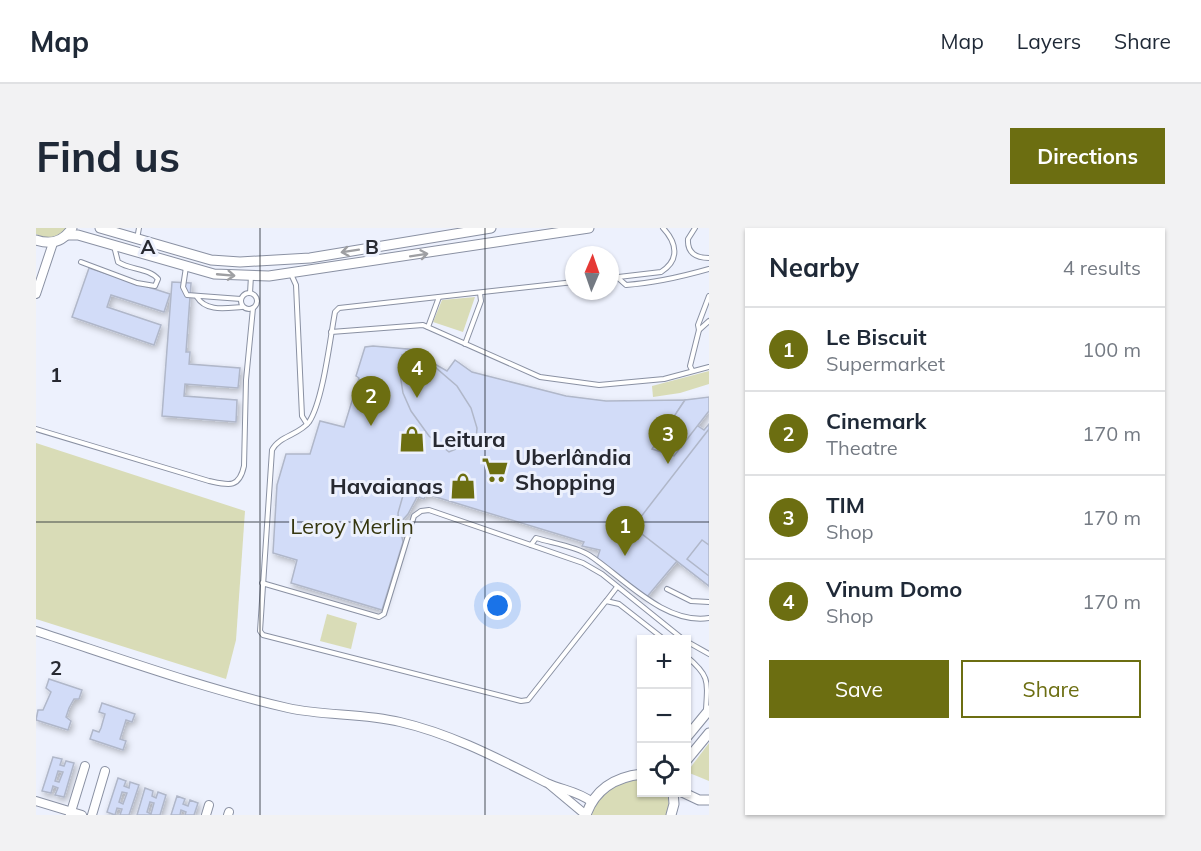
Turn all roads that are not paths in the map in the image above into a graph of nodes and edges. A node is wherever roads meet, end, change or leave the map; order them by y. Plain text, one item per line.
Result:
1 (100, 228) edge
2 (139, 228) edge
3 (589, 228) edge
4 (663, 228) edge
5 (695, 228) edge
6 (487, 229) edge
7 (564, 230) edge
8 (70, 232) edge
9 (36, 240) edge
10 (137, 240) junction
11 (53, 243) junction
12 (483, 245) junction
13 (114, 246) junction
14 (708, 258) edge
15 (81, 262) dead end
16 (186, 267) junction
17 (709, 269) edge
18 (291, 273) junction
19 (251, 276) junction
20 (619, 277) edge
21 (619, 279) edge
22 (565, 283) edge
23 (250, 293) junction
24 (480, 293) junction
25 (36, 294) edge
26 (197, 296) junction
27 (709, 296) edge
28 (439, 297) junction
29 (241, 299) junction
30 (707, 302) junction
31 (244, 308) junction
32 (253, 308) junction
33 (709, 308) edge
34 (250, 320) junction
35 (709, 321) edge
36 (428, 327) junction
37 (699, 330) junction
38 (331, 332) junction
39 (465, 344) junction
40 (709, 367) edge
41 (692, 370) junction
42 (307, 424) junction
43 (37, 428) edge
44 (531, 545) junction
45 (262, 583) junction
46 (617, 587) junction
47 (668, 589) dead end
48 (606, 601) junction
49 (709, 602) edge
50 (709, 618) edge
51 (36, 631) edge
52 (661, 635) edge
53 (679, 635) edge
54 (691, 644) edge
55 (709, 654) edge
56 (691, 659) edge
57 (707, 712) edge
58 (709, 732) edge
59 (691, 733) edge
60 (691, 755) edge
61 (85, 766) dead end
62 (105, 771) dead end
63 (637, 775) edge
64 (549, 784) junction
65 (691, 796) edge
66 (673, 797) edge
67 (709, 800) edge
68 (36, 801) edge
69 (592, 802) junction
70 (209, 804) dead end
71 (70, 813) edge
72 (82, 815) edge
73 (92, 815) edge
74 (206, 815) edge
75 (586, 815) edge
76 (671, 815) edge

1 - 10 street
2 - 10 lane
3 - 7 street
4 - 20 lane
5 - 14 lane
6 -> 10 street
6 - 12 street
7 - 12 street
8 - 11 street
8 - 13 street
9 - 11 street
11 - 25 street
18 -> 12 street
13 - 15 lane
13 - 16 street
16 -> 19 street
16 - 26 lane
17 - 21 lane
18 - 19 street
18 - 42 lane
19 - 23 lane
22 - 24 lane
23 - 29 lane
23 - 32 lane
24 - 28 lane
24 - 39 lane
26 - 29 lane
26 - 31 lane
27 - 30 lane
28 - 36 lane
28 - 38 lane
29 - 31 lane
30 - 33 lane
30 - 37 lane
31 - 32 lane
31 - 34 lane
32 - 34 lane
34 - 43 lane
35 - 37 lane
36 - 38 lane
36 - 39 lane
37 - 41 lane
38 - 42 lane
39 - 41 lane
40 - 41 lane
42 - 45 lane
44 - 45 lane
44 - 46 lane
44 - 50 lane
45 - 48 lane
46 - 48 lane
46 - 53 lane
47 - 49 lane
48 - 52 lane
51 - 64 street
54 - 55 lane
56 - 57 lane
57 - 59 street
58 - 60 street
61 - 71 street
62 - 73 street
63 - 69 street
64 - 69 street
64 - 75 street
65 - 67 street
66 - 76 street
68 - 71 street
69 - 75 street
70 - 74 street
71 - 72 street

